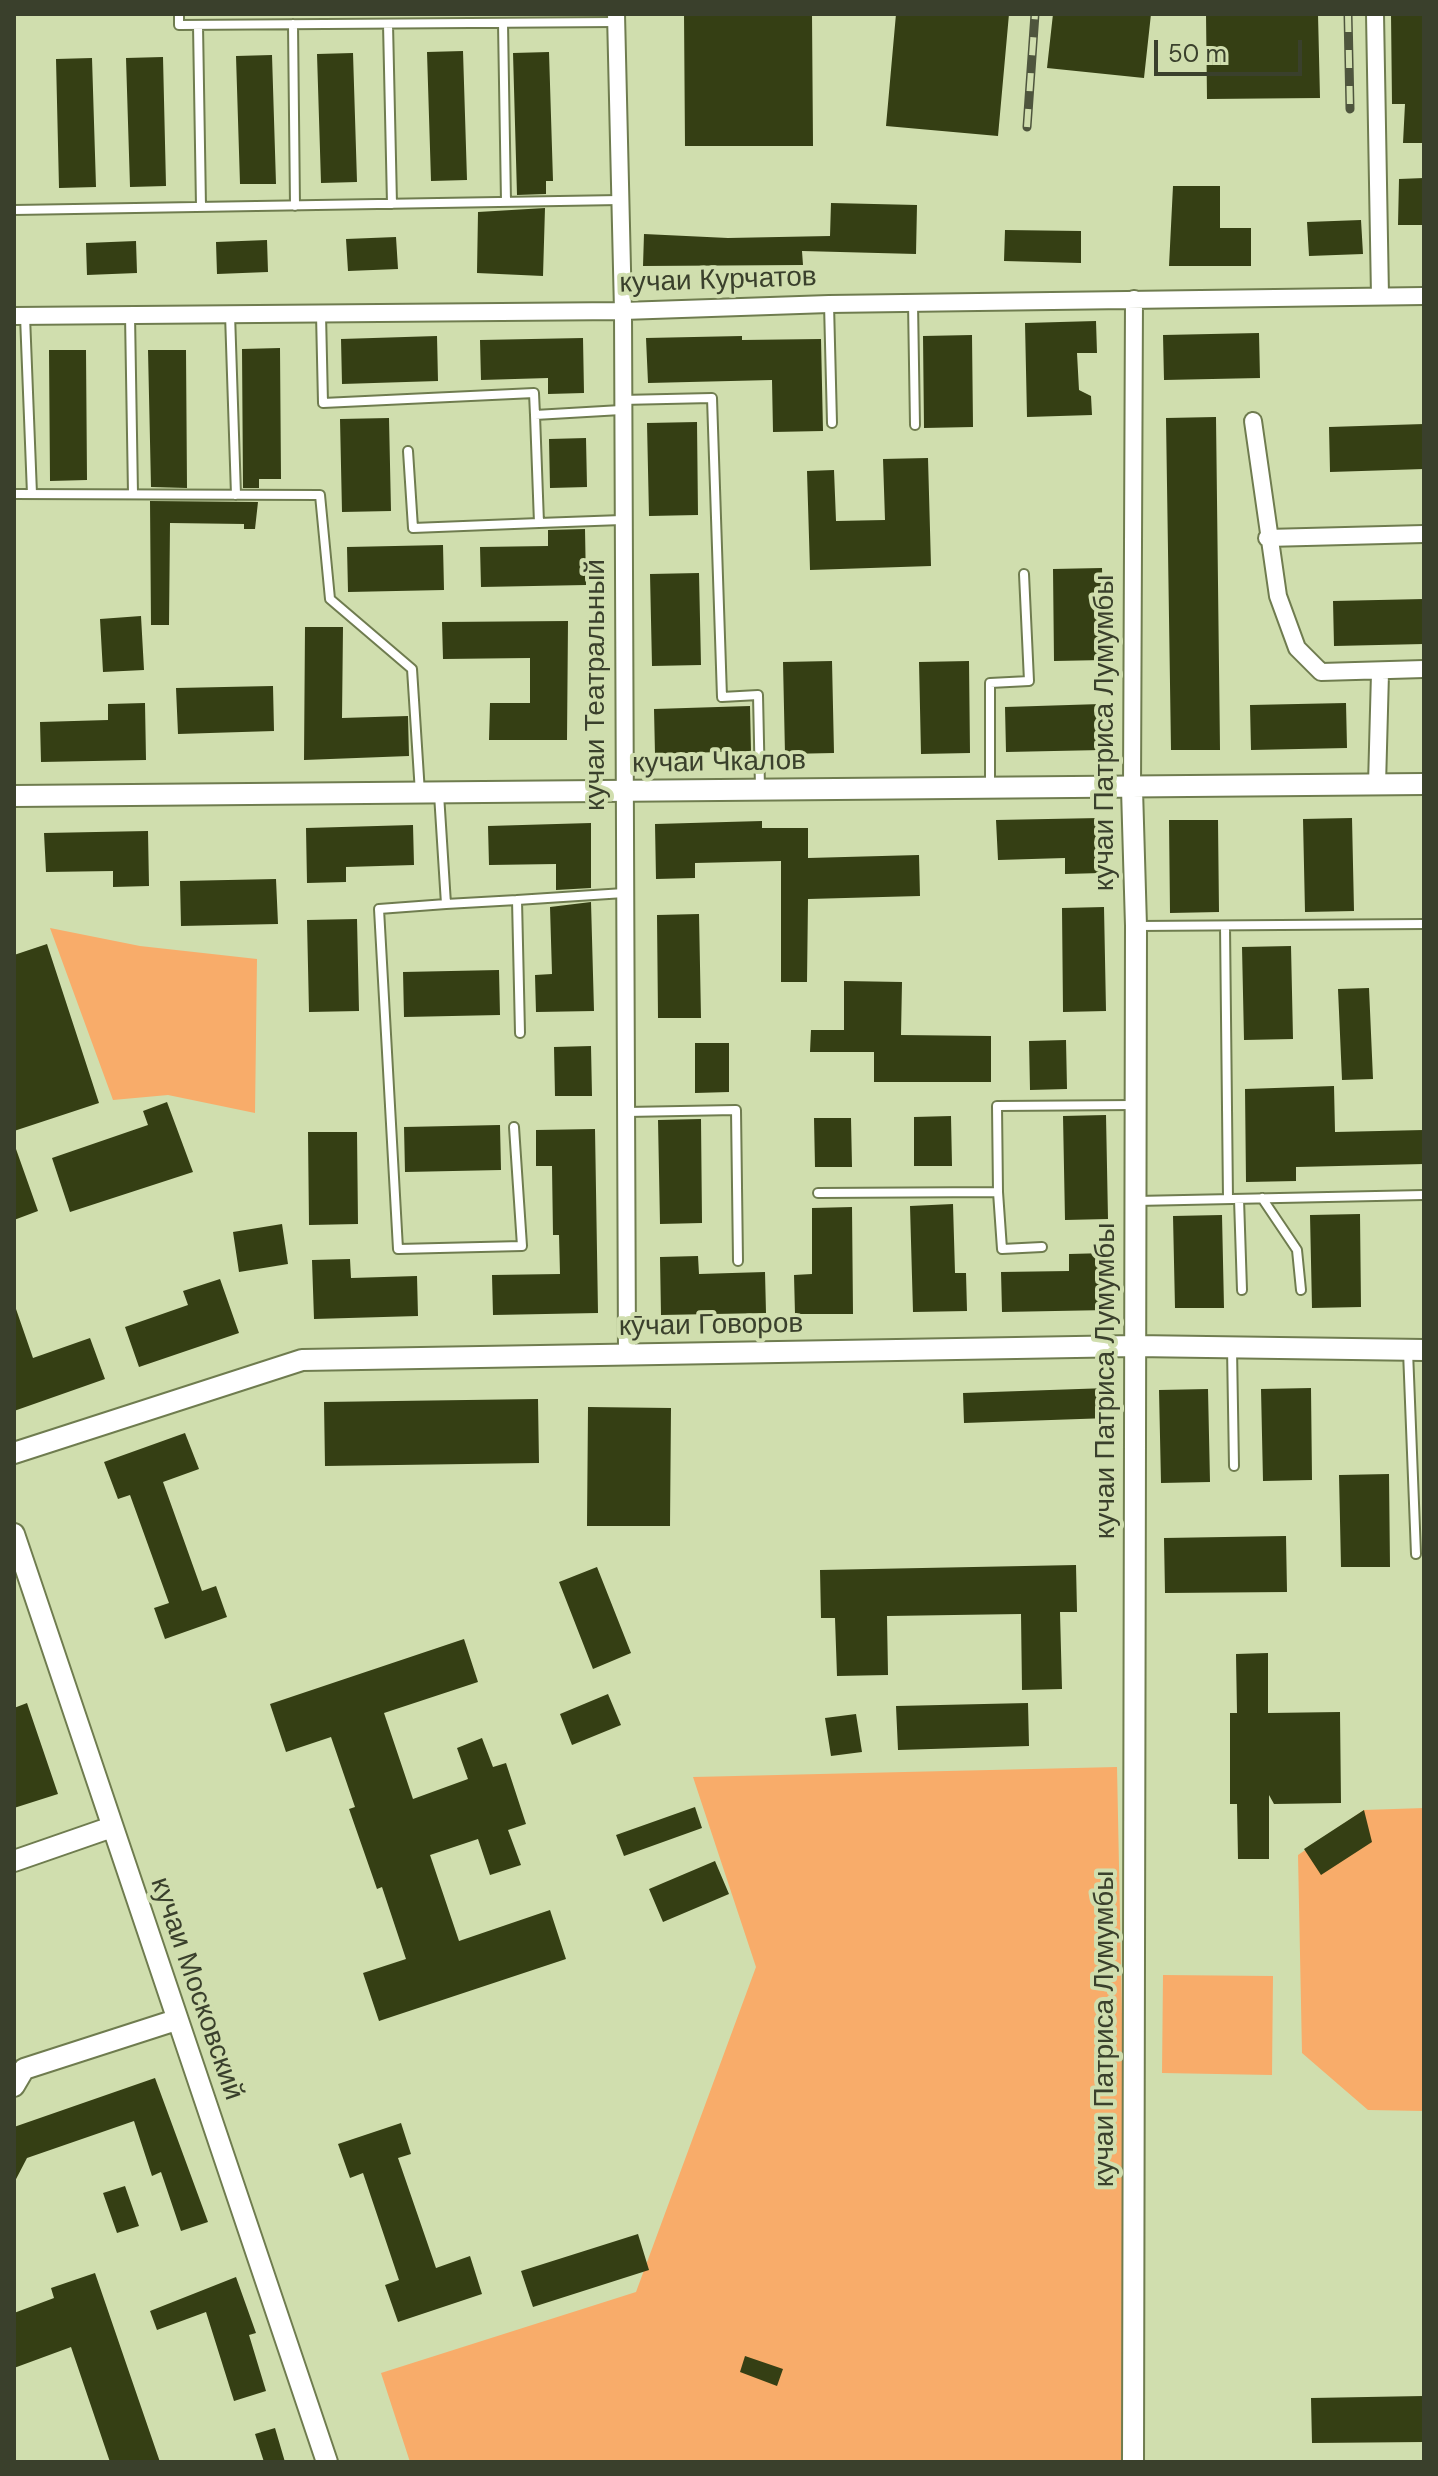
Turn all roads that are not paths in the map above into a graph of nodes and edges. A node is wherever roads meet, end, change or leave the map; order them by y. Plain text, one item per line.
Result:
1 (179, 14) edge
2 (1375, 14) edge
3 (616, 18) edge
4 (503, 23) junction
5 (293, 24) junction
6 (388, 24) junction
7 (198, 25) junction
8 (620, 200) junction
9 (506, 202) junction
10 (392, 204) junction
11 (295, 206) junction
12 (201, 207) junction
13 (14, 210) edge
14 (1380, 296) junction
15 (1424, 296) edge
16 (1134, 299) junction
17 (913, 302) junction
18 (829, 304) junction
19 (623, 311) junction
20 (321, 313) junction
21 (230, 314) junction
22 (130, 315) junction
23 (19, 316) edge
24 (621, 405) junction
25 (535, 415) junction
26 (1253, 421) dead end
27 (832, 423) dead end
28 (915, 425) dead end
29 (408, 451) dead end
30 (14, 494) edge
31 (32, 494) junction
32 (133, 494) junction
33 (236, 495) junction
34 (622, 520) junction
35 (539, 523) junction
36 (1424, 534) edge
37 (1267, 538) junction
38 (1024, 574) dead end
39 (1424, 669) edge
40 (1380, 673) junction
41 (1424, 784) edge
42 (1377, 785) junction
43 (990, 788) junction
44 (1132, 789) junction
45 (760, 790) junction
46 (624, 793) junction
47 (429, 794) junction
48 (14, 796) edge
49 (624, 893) junction
50 (517, 900) junction
51 (446, 904) junction
52 (1424, 924) edge
53 (1136, 926) junction
54 (1225, 926) junction
55 (520, 1033) dead end
56 (1135, 1105) junction
57 (626, 1112) junction
58 (514, 1127) dead end
59 (998, 1192) junction
60 (818, 1193) dead end
61 (1424, 1195) edge
62 (1262, 1198) junction
63 (1228, 1199) junction
64 (1239, 1199) junction
65 (1135, 1201) junction
66 (1042, 1247) dead end
67 (738, 1261) dead end
68 (1242, 1290) dead end
69 (1301, 1290) dead end
70 (1135, 1346) junction
71 (1232, 1348) junction
72 (1416, 1350) edge
73 (627, 1355) junction
74 (14, 1453) edge
75 (1234, 1466) dead end
76 (14, 1534) edge
77 (1416, 1554) dead end
78 (112, 1827) junction
79 (14, 1861) edge
80 (176, 2020) junction
81 (19, 2078) edge
82 (327, 2462) edge
83 (1133, 2462) edge

1 - 7 lane
2 - 14 street
3 - 4 lane
3 - 8 street, кучаи Театральный
4 - 6 lane
4 - 9 lane
5 - 6 lane
5 - 7 lane
5 - 11 lane
6 - 10 lane
7 - 12 lane
8 - 9 lane
8 - 19 street, кучаи Театральный
9 - 10 lane
10 - 11 lane
11 - 12 lane
12 - 13 lane
14 - 15 street, кучаи Курчатов
14 - 16 street, кучаи Курчатов
16 - 17 street, кучаи Курчатов
16 - 44 street, кучаи Патриса Лумумбы
17 - 18 street, кучаи Курчатов
17 - 28 lane
18 - 19 street, кучаи Курчатов
18 - 27 lane
19 - 20 street, кучаи Курчатов
19 - 24 street, кучаи Театральный
20 - 21 street, кучаи Курчатов
20 - 25 lane
21 - 22 street, кучаи Курчатов
21 - 33 lane
22 - 23 street, кучаи Курчатов
22 - 32 lane
23 - 31 lane
24 - 25 lane
24 - 34 street, кучаи Театральный
24 - 45 lane
25 - 35 lane
26 - 37 street
29 - 35 lane
30 - 31 lane
31 - 32 lane
32 - 33 lane
33 - 47 lane
34 - 35 lane
34 - 46 street, кучаи Театральный
36 - 37 street
37 - 40 street
38 - 43 lane
39 - 40 street
40 - 42 street
41 - 42 street, кучаи Чкалов
42 - 44 street, кучаи Чкалов
43 - 44 street, кучаи Чкалов
43 - 45 street, кучаи Чкалов
44 - 53 street, кучаи Патриса Лумумбы
45 - 46 street, кучаи Чкалов
46 - 47 street, кучаи Чкалов
46 - 49 street, кучаи Театральный
47 - 48 street, кучаи Чкалов
47 - 51 lane
49 - 50 lane
49 - 57 street, кучаи Театральный
50 - 51 lane
50 - 55 lane
51 - 58 lane
52 - 54 lane
53 - 54 lane
53 - 56 street, кучаи Патриса Лумумбы
54 - 63 lane
56 - 59 lane
56 - 65 street, кучаи Патриса Лумумбы
57 - 67 lane
57 - 73 street, кучаи Театральный
59 - 60 lane
59 - 66 lane
61 - 62 lane
62 - 64 lane
62 - 69 lane
63 - 64 lane
63 - 65 lane
64 - 68 lane
65 - 70 street, кучаи Патриса Лумумбы
70 - 71 street, кӯчаи Говоров
70 - 73 street, кӯчаи Говоров
70 - 83 street, кучаи Патриса Лумумбы
71 - 72 street, кӯчаи Говоров
71 - 75 lane
72 - 77 lane
73 - 74 street, кӯчаи Говоров
76 - 78 street, кучаи Московский
78 - 79 street
78 - 80 street, кучаи Московский
80 - 81 street
80 - 82 street, кучаи Московский

